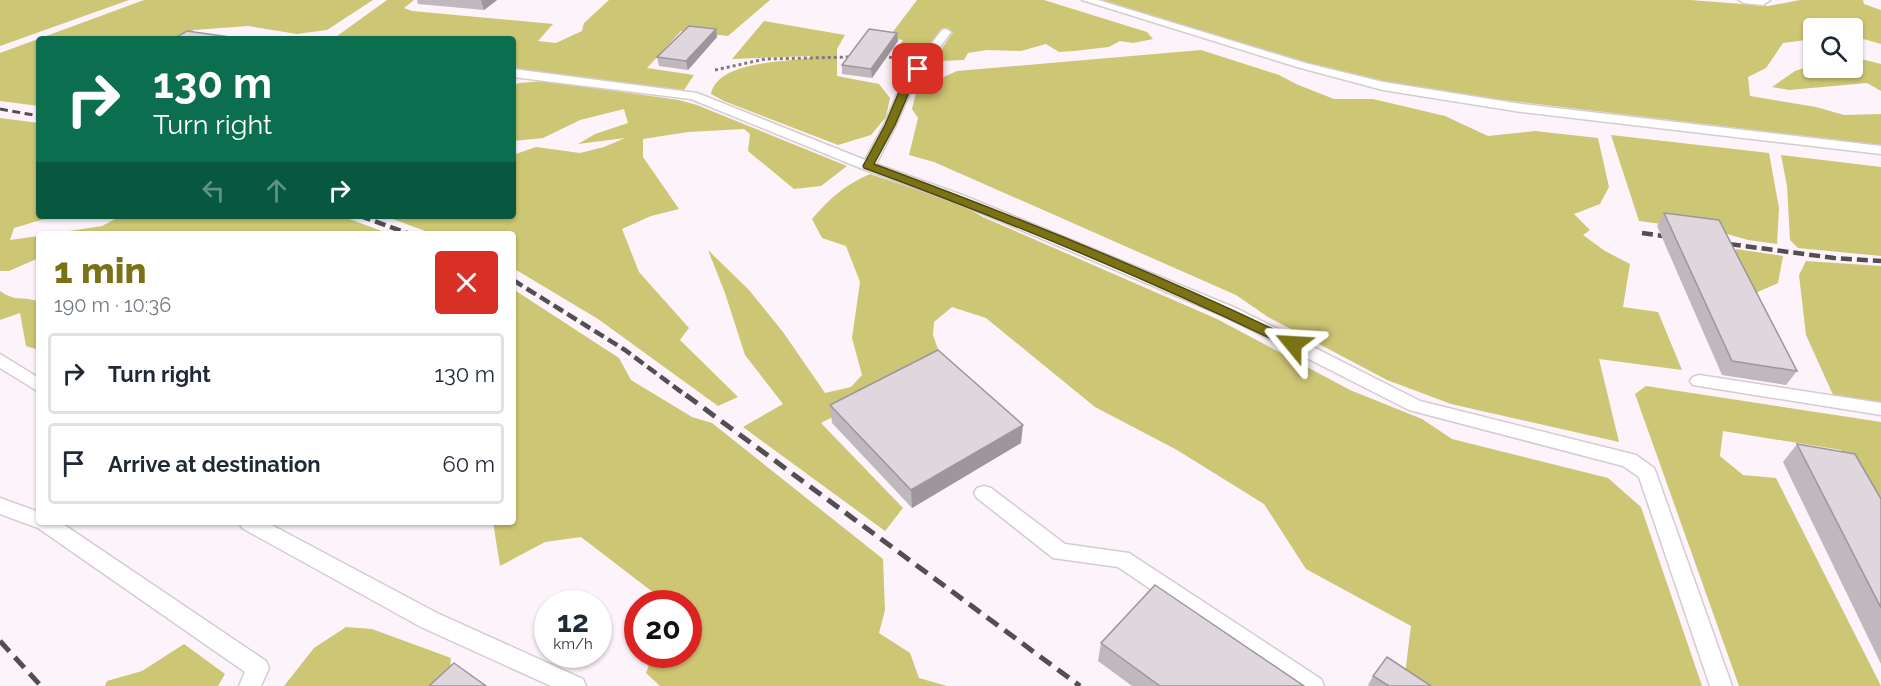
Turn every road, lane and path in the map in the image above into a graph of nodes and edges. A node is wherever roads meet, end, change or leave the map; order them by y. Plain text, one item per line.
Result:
1 (1087, 0) edge
2 (1744, 0) edge
3 (1765, 0) edge
4 (946, 32) dead end
5 (852, 57) edge
6 (873, 57) edge
7 (927, 57) junction
8 (715, 70) dead end
9 (516, 74) edge
10 (1881, 150) edge
11 (868, 166) junction
12 (0, 360) edge
13 (1699, 381) dead end
14 (36, 384) edge
15 (1881, 409) edge
16 (984, 493) dead end
17 (0, 506) edge
18 (36, 519) edge
19 (49, 525) edge
20 (255, 525) edge
21 (250, 686) edge
22 (575, 686) edge
23 (1312, 686) edge
24 (1721, 686) edge

1 - 10 lane
2 - 3 lane
4 - 7 lane
5 - 8 path
6 - 7 path
7 - 11 lane
9 - 11 lane
11 - 24 lane
12 - 14 lane
13 - 15 lane
16 - 23 lane
17 - 18 lane
19 - 21 lane
20 - 22 lane

